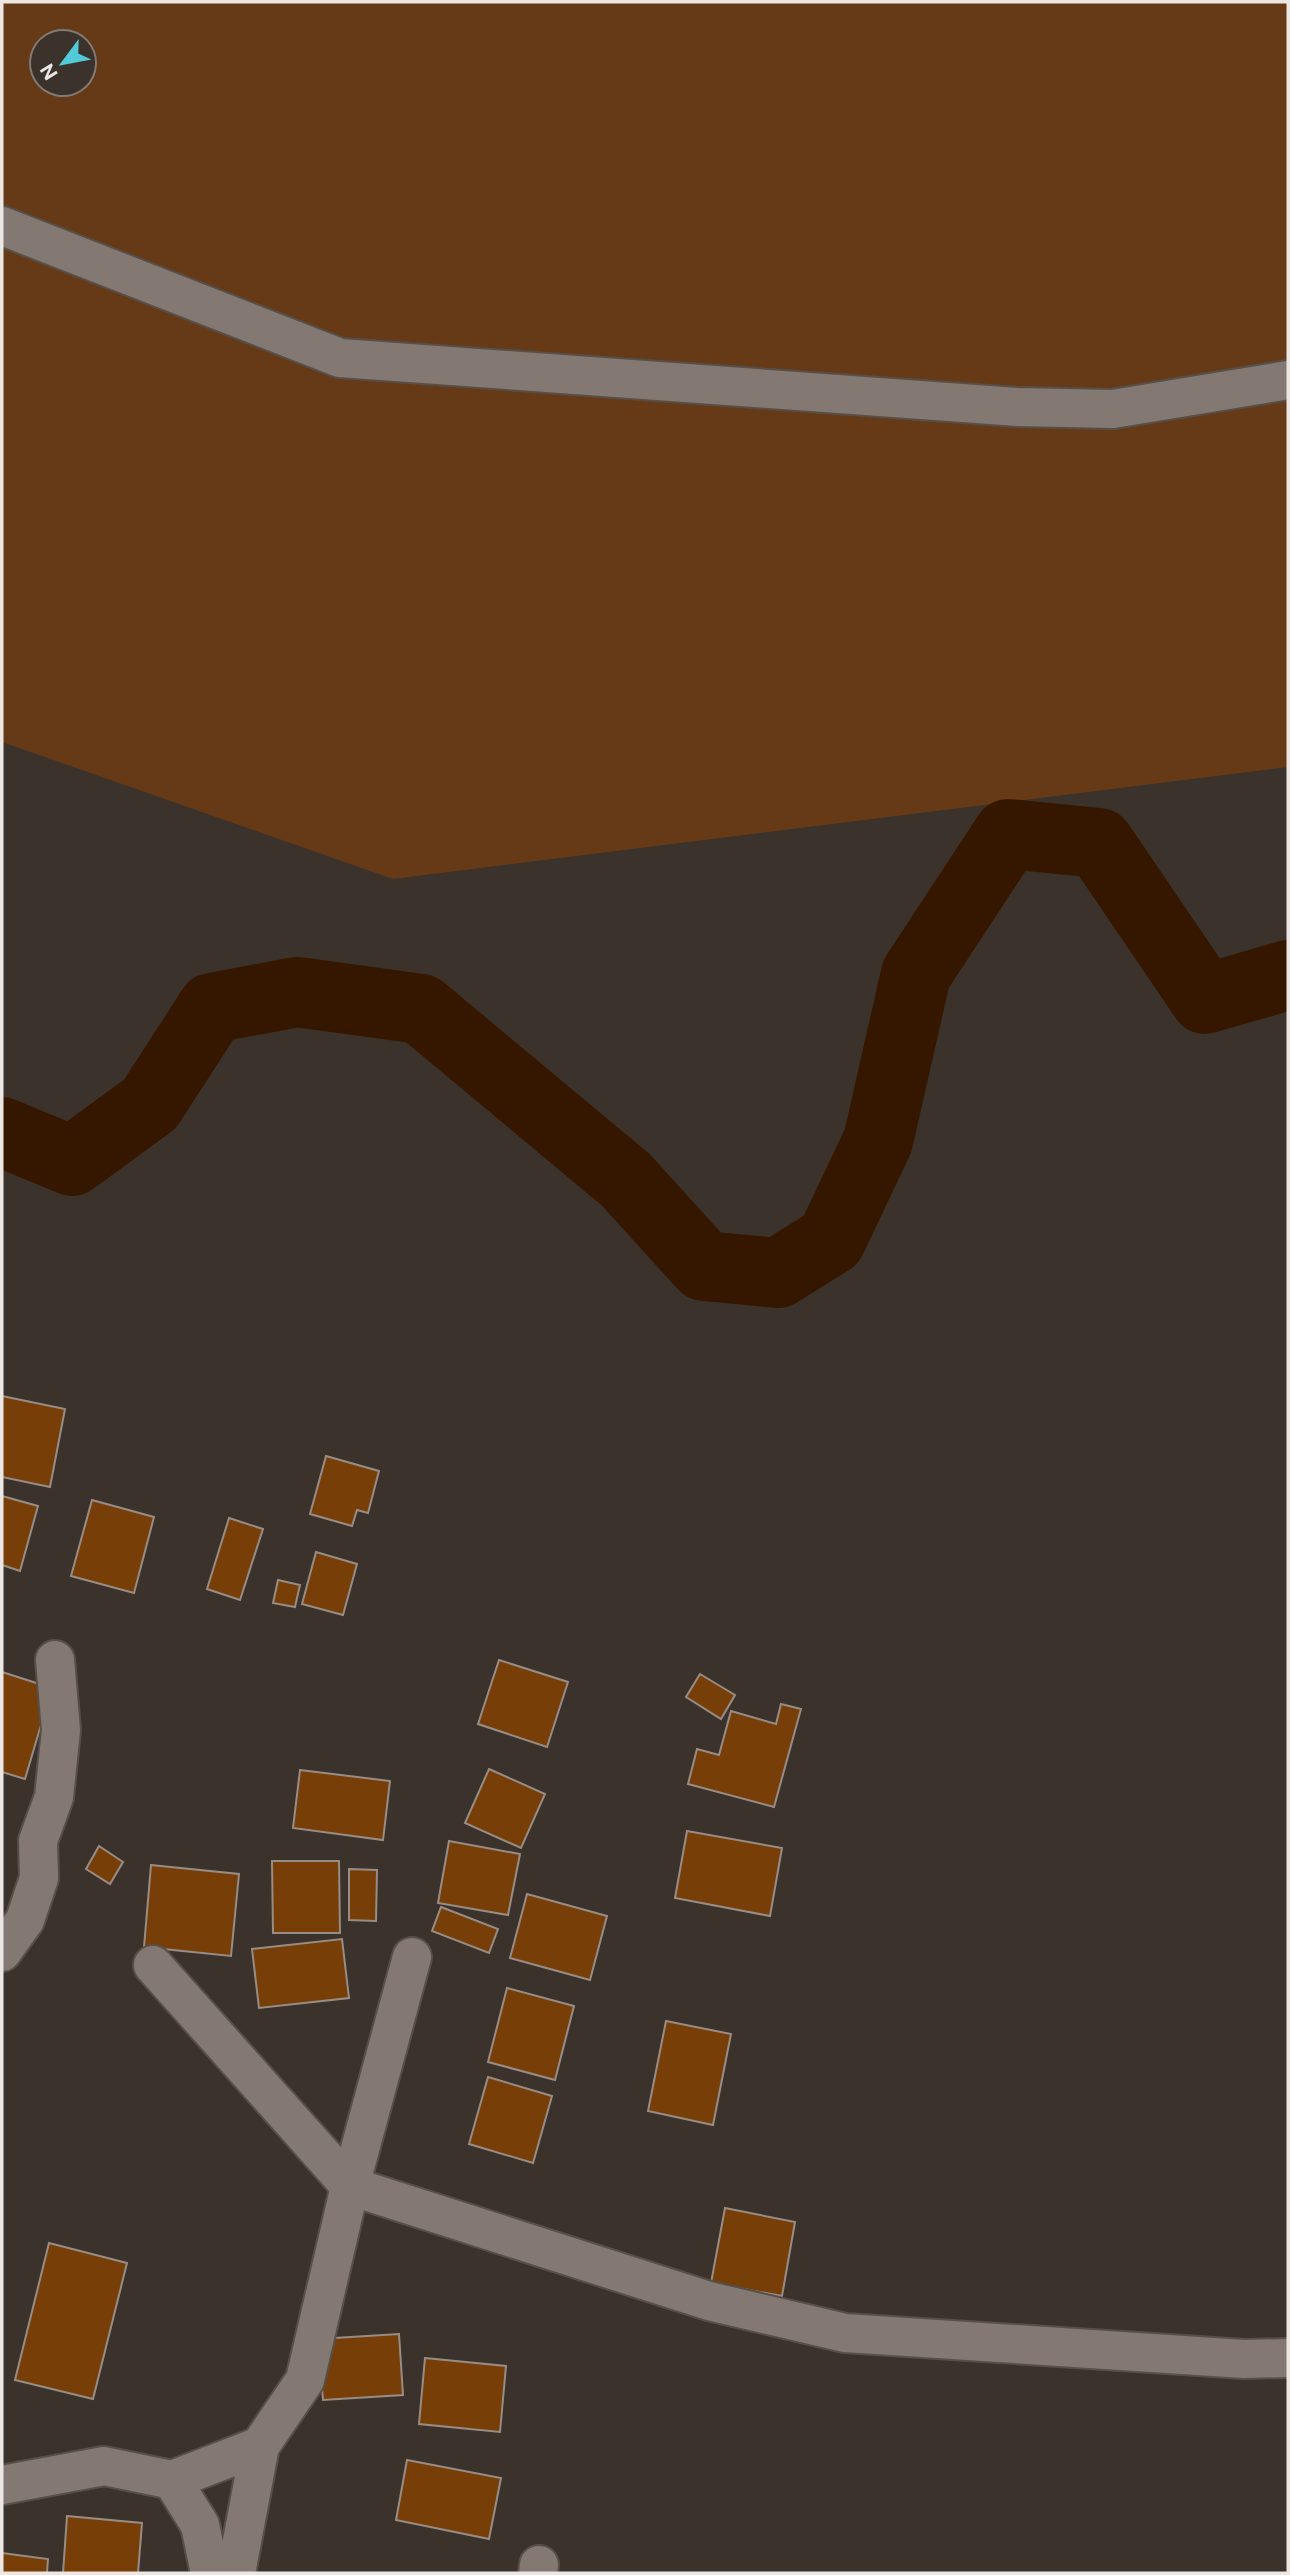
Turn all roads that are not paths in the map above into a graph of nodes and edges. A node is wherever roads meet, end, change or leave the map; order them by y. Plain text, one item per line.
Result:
1 (2, 226) edge
2 (1288, 380) edge
3 (55, 1660) dead end
4 (2, 1952) edge
5 (412, 1957) dead end
6 (153, 1965) dead end
7 (351, 2186) junction
8 (1288, 2358) edge
9 (260, 2446) junction
10 (172, 2480) junction
11 (2, 2485) edge
12 (210, 2573) edge
13 (236, 2573) edge

1 - 2 street
3 - 4 street
5 - 7 street
6 - 7 street
7 - 8 street
7 - 9 street
9 - 10 street
9 - 13 street
10 - 11 street
10 - 12 street

